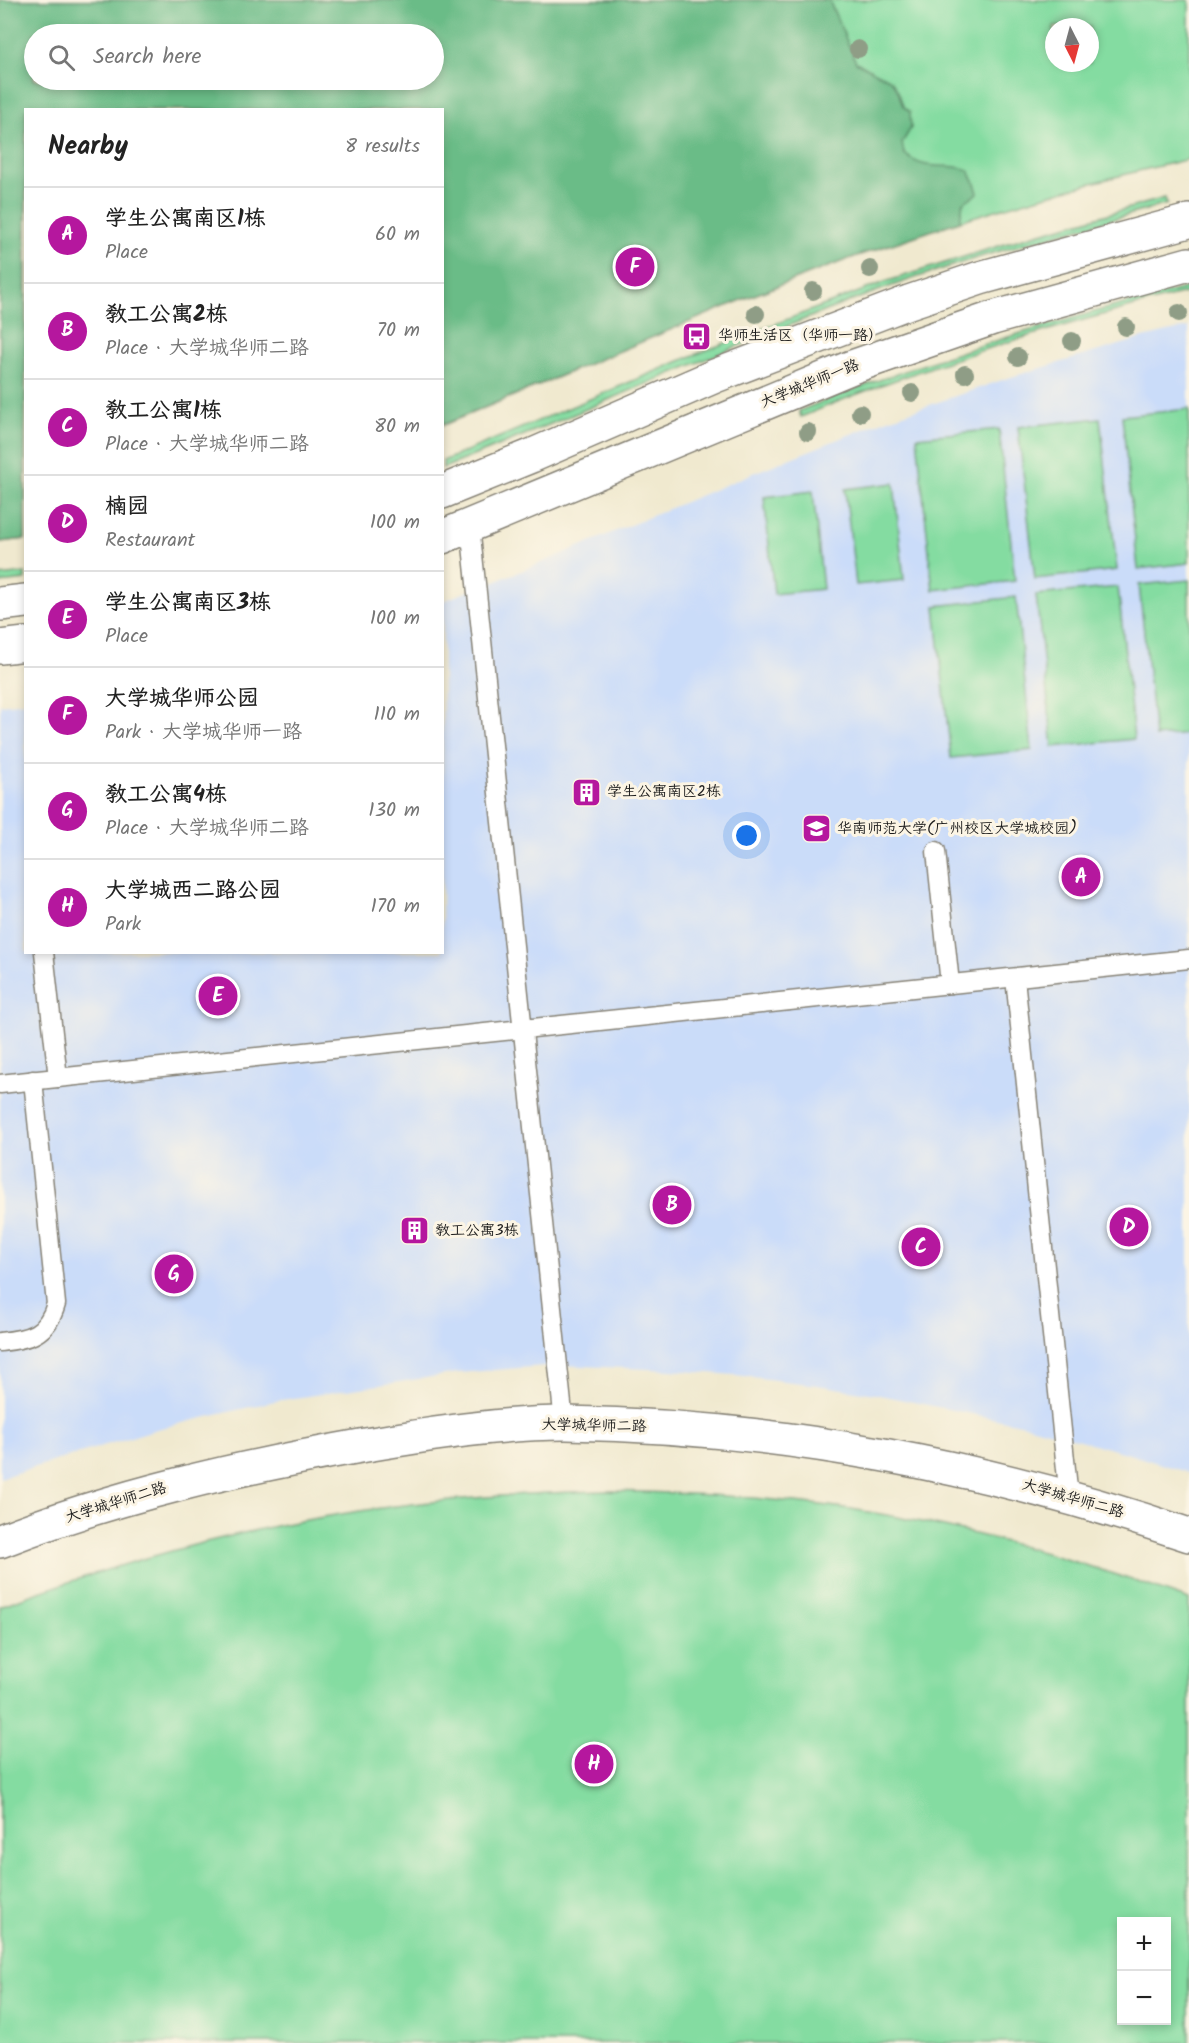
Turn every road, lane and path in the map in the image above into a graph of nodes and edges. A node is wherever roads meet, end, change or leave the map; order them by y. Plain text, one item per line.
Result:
1 (1189, 221) edge
2 (1189, 264) edge
3 (444, 491) edge
4 (456, 532) edge
5 (24, 602) edge
6 (0, 604) edge
7 (24, 644) edge
8 (0, 647) edge
9 (936, 851) dead end
10 (44, 954) edge
11 (1189, 959) edge
12 (1015, 978) junction
13 (950, 984) junction
14 (523, 1029) junction
15 (58, 1078) junction
16 (33, 1080) junction
17 (0, 1084) edge
18 (0, 1342) edge
19 (564, 1423) junction
20 (1069, 1498) junction
21 (1189, 1536) edge
22 (0, 1541) edge

1 - 3 street
2 - 4 street, 大学城华师一路
4 - 14 lane
5 - 6 street
7 - 8 street
9 - 13 lane
10 - 15 lane
11 - 12 lane
12 - 13 lane
12 - 20 lane
13 - 14 lane
14 - 15 lane
14 - 19 lane
15 - 16 lane
16 - 17 lane
16 - 18 lane
19 - 20 street, 大学城华师二路
19 - 22 street, 大学城华师二路
20 - 21 street, 大学城华师二路

